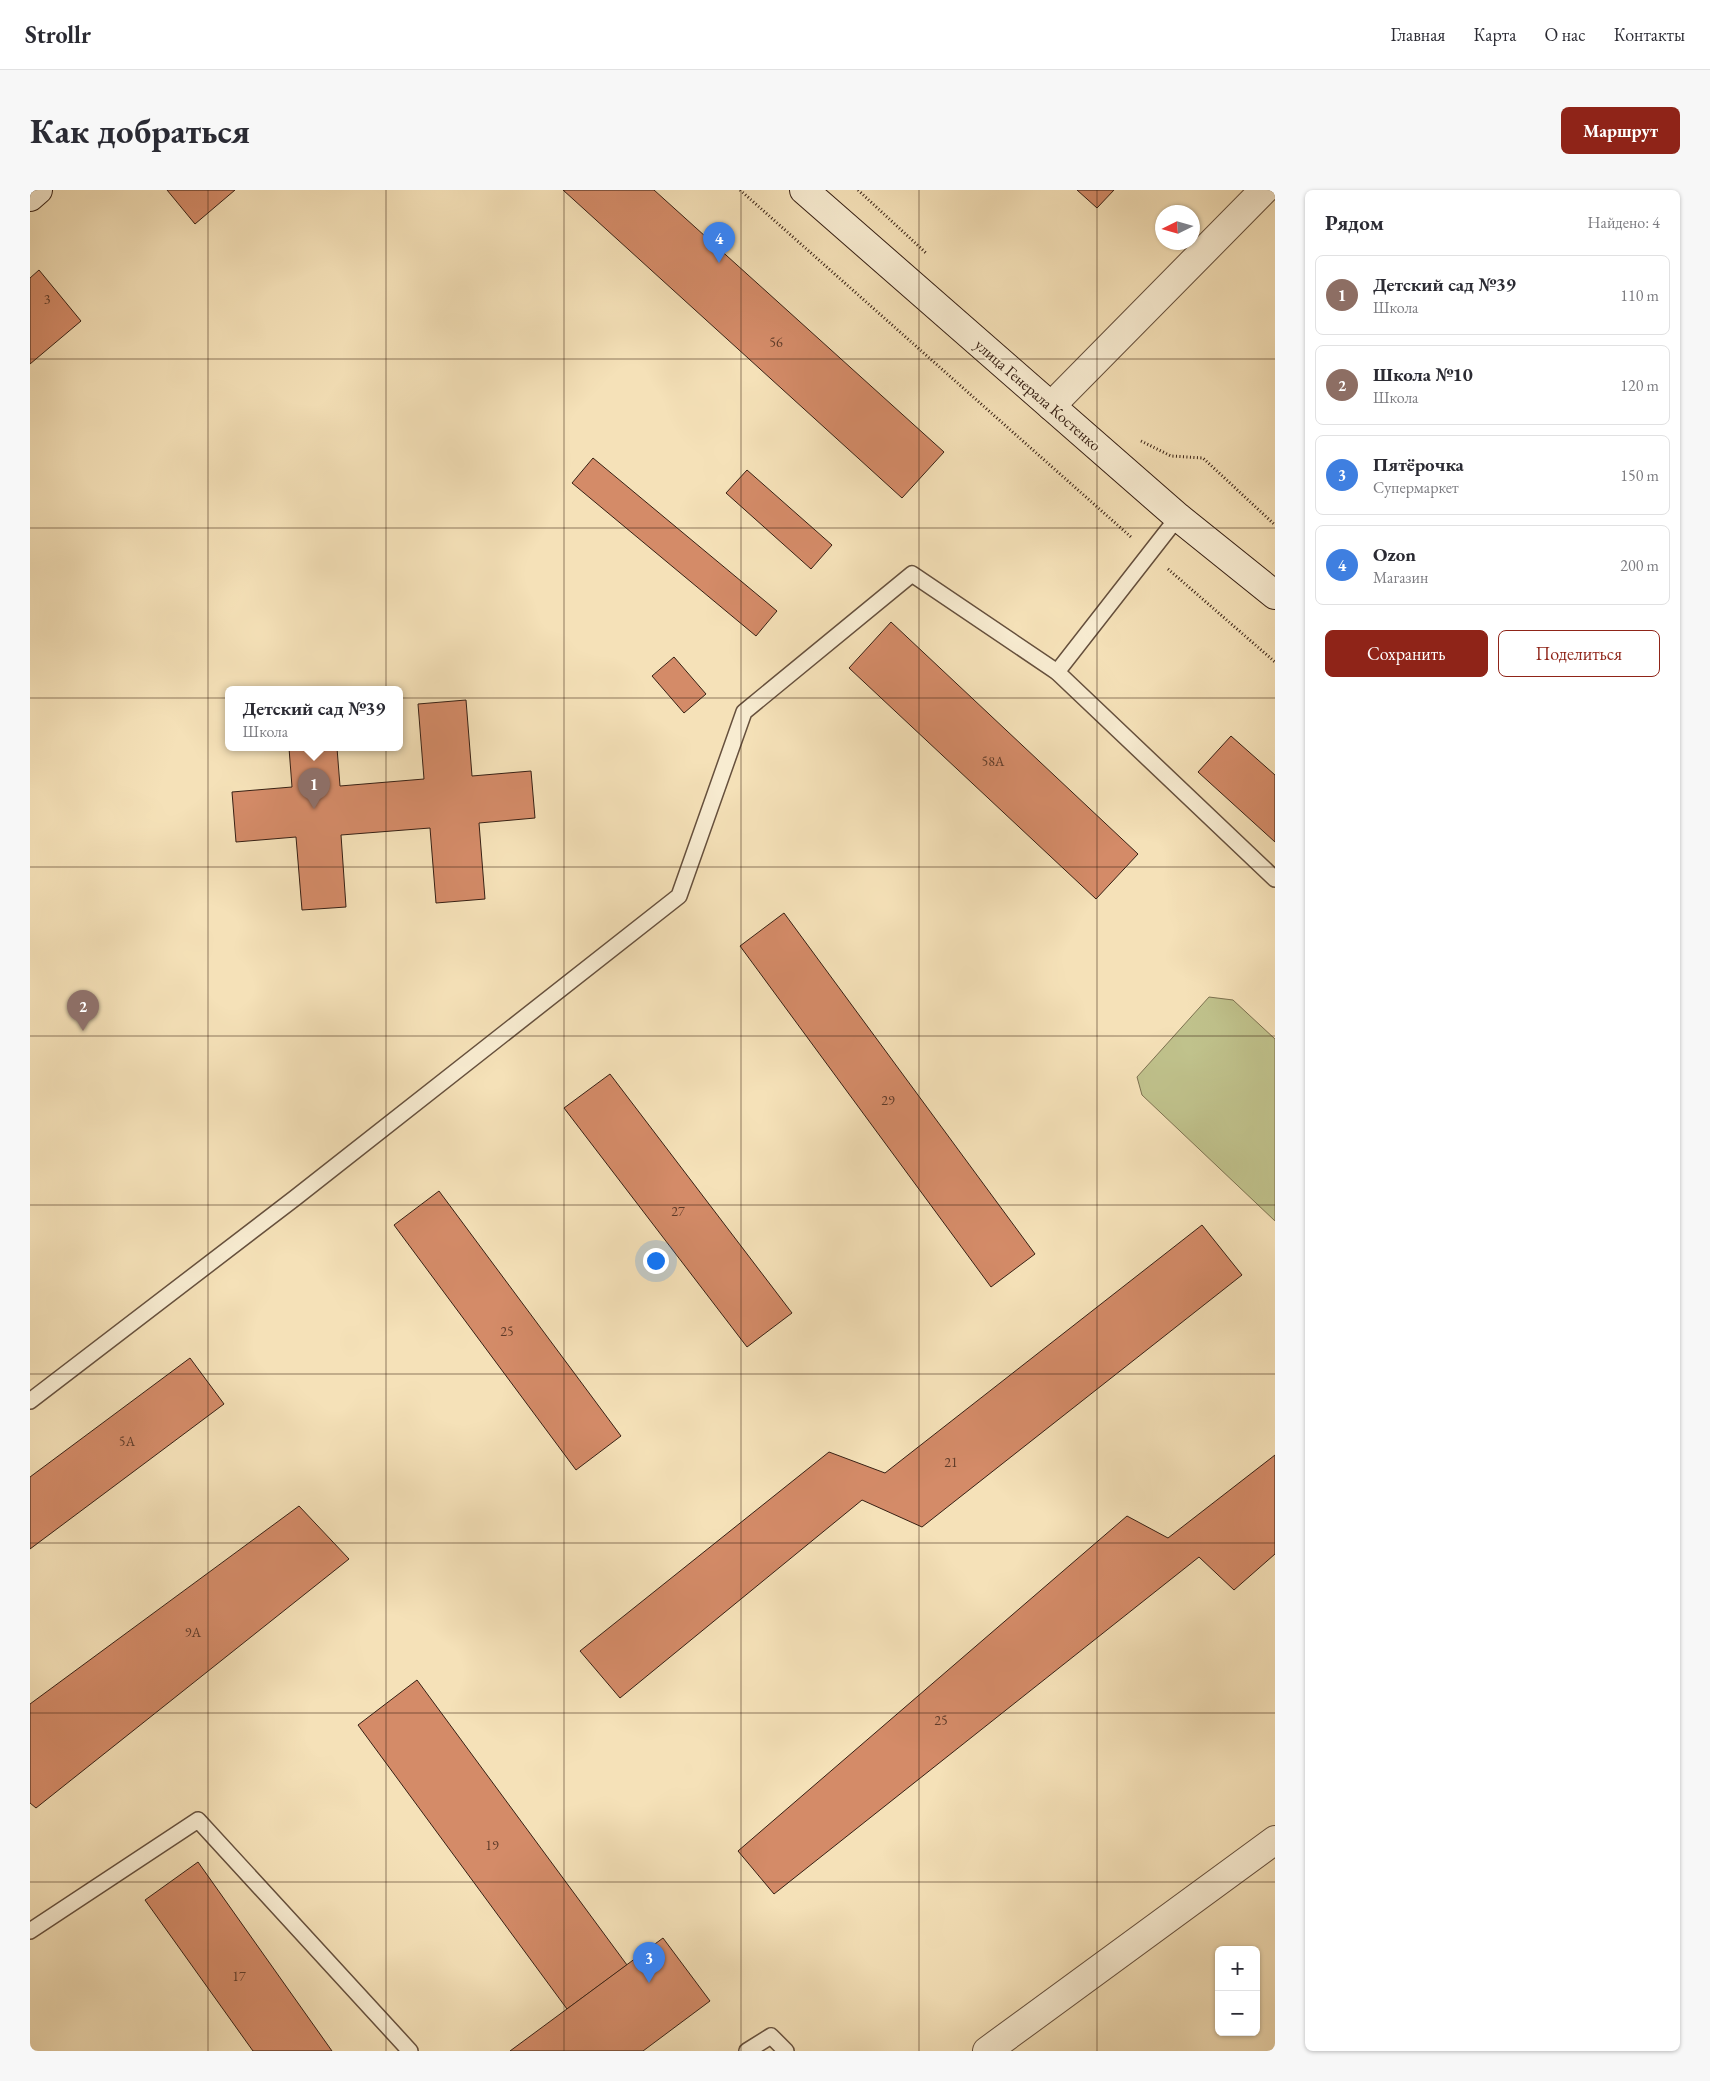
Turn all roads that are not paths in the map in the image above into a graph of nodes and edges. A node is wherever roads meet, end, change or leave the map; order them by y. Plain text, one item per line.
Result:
1 (38, 190) edge
2 (804, 190) edge
3 (1264, 190) edge
4 (30, 197) edge
5 (1051, 406) junction
6 (1178, 517) junction
7 (1275, 595) edge
8 (1057, 672) junction
9 (1275, 879) edge
10 (30, 1401) edge
11 (1275, 1840) edge
12 (30, 1932) edge
13 (410, 2051) edge
14 (748, 2051) edge
15 (786, 2051) edge
16 (987, 2051) edge

1 - 4 street
2 - 5 street, улица Генерала Костенко
3 - 5 street
5 - 6 street, улица Генерала Костенко
6 - 7 street, улица Генерала Костенко
6 - 8 lane
8 - 9 lane
8 - 10 lane
11 - 16 street
12 - 13 lane
14 - 15 lane

